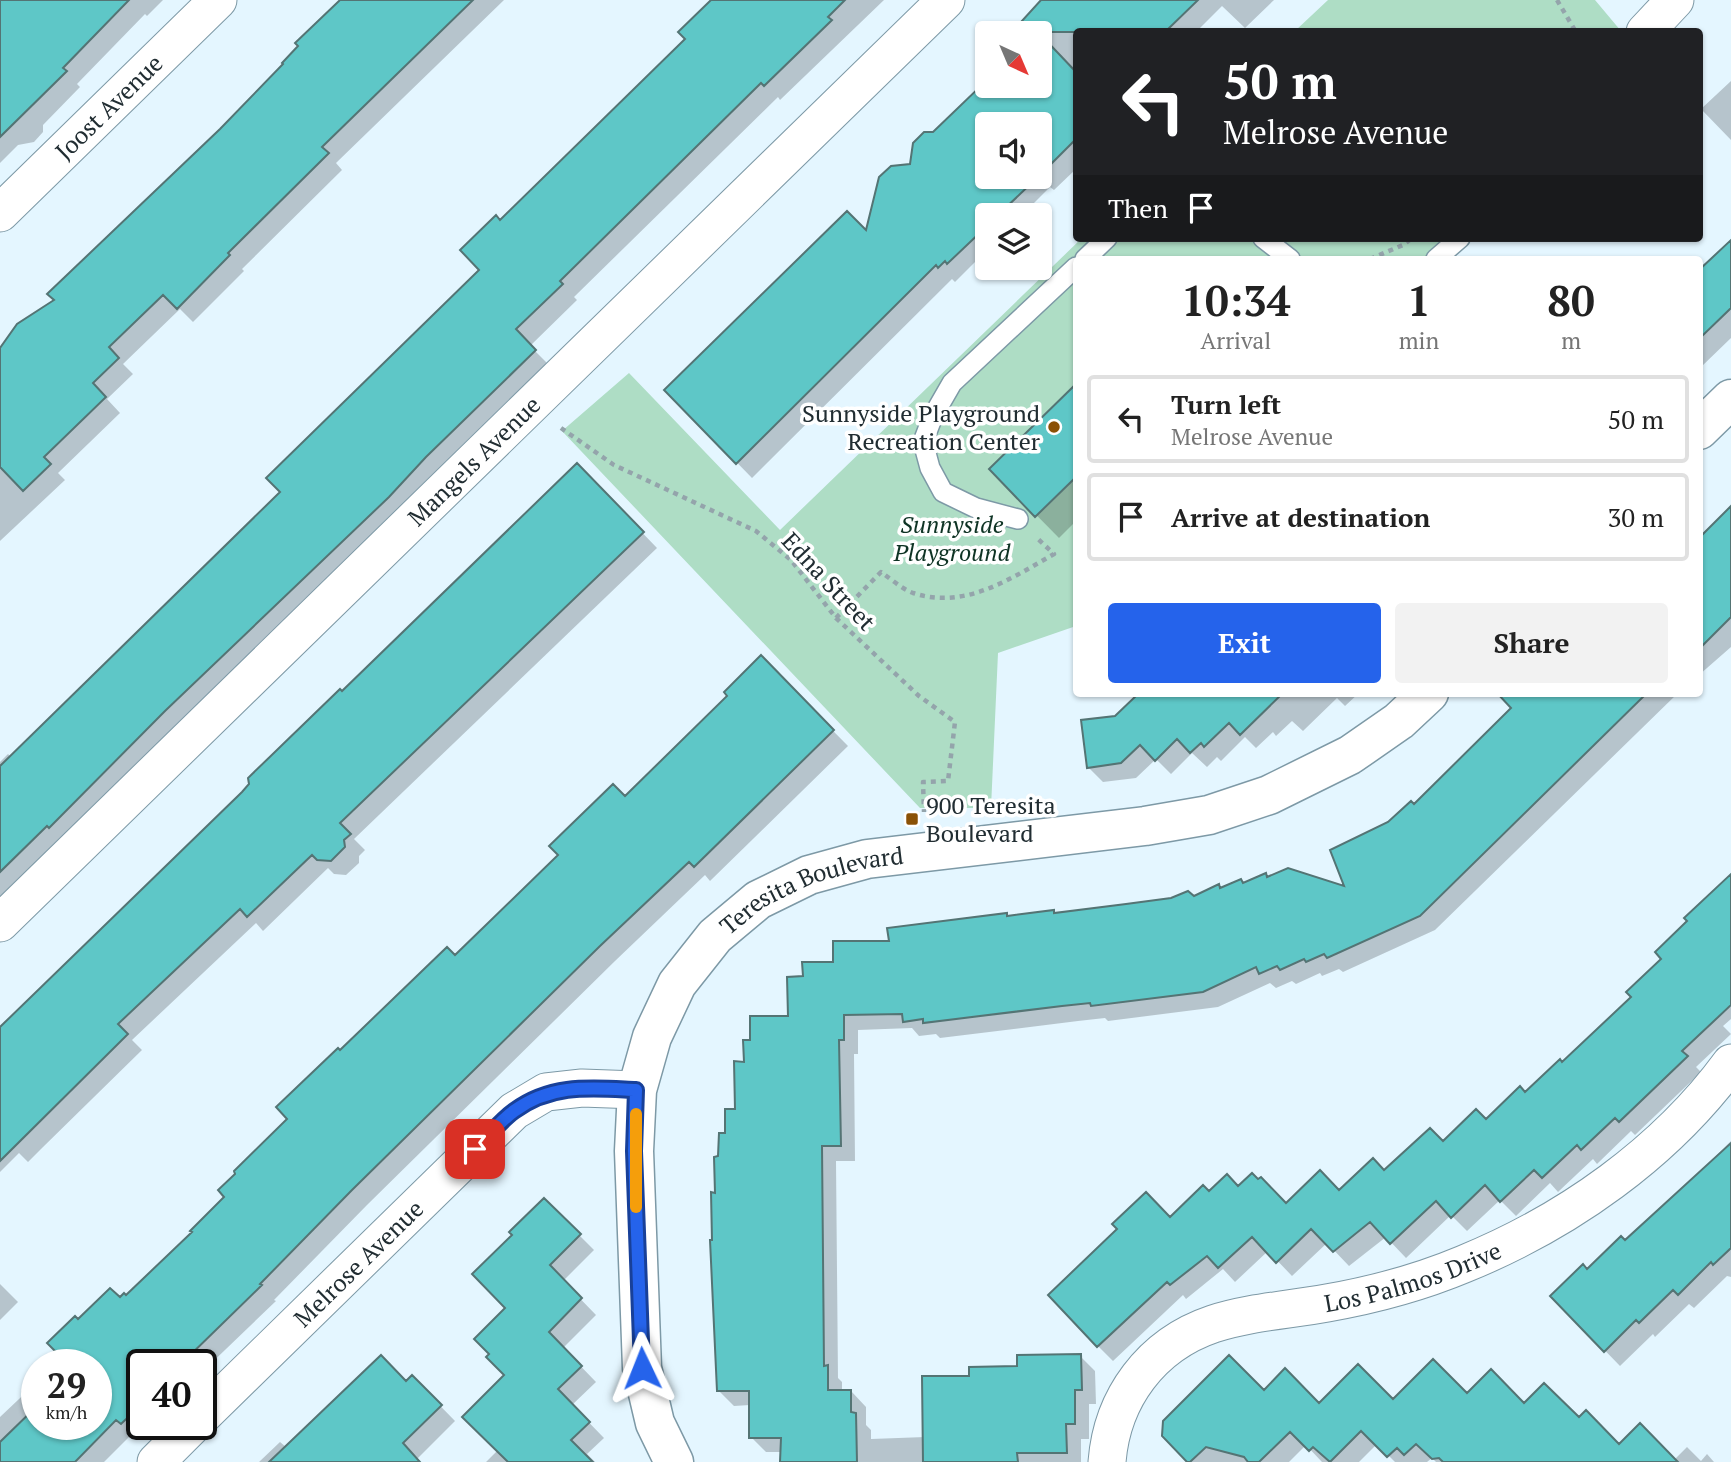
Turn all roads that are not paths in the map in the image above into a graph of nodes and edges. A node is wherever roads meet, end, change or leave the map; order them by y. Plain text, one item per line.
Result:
1 (218, 0) edge
2 (946, 0) edge
3 (1675, 0) edge
4 (1649, 28) edge
5 (0, 213) edge
6 (1103, 242) edge
7 (1268, 242) edge
8 (1455, 242) edge
9 (1088, 256) edge
10 (1286, 256) edge
11 (1439, 256) edge
12 (1073, 270) edge
13 (1731, 399) edge
14 (1703, 426) edge
15 (1018, 519) dead end
16 (1425, 697) edge
17 (0, 923) edge
18 (1731, 1063) edge
19 (636, 1090) junction
20 (217, 1401) edge
21 (178, 1440) edge
22 (156, 1462) edge
23 (674, 1462) edge
24 (1107, 1462) edge

1 - 5 street, Joost Avenue
2 - 17 street, Mangels Avenue
3 - 4 street
6 - 9 lane
7 - 10 lane
8 - 11 lane
12 - 15 lane
13 - 14 street
16 - 19 street, Teresita Boulevard
18 - 24 street, Los Palmos Drive
19 - 20 street, Melrose Avenue
19 - 23 street, Teresita Boulevard
21 - 22 street

